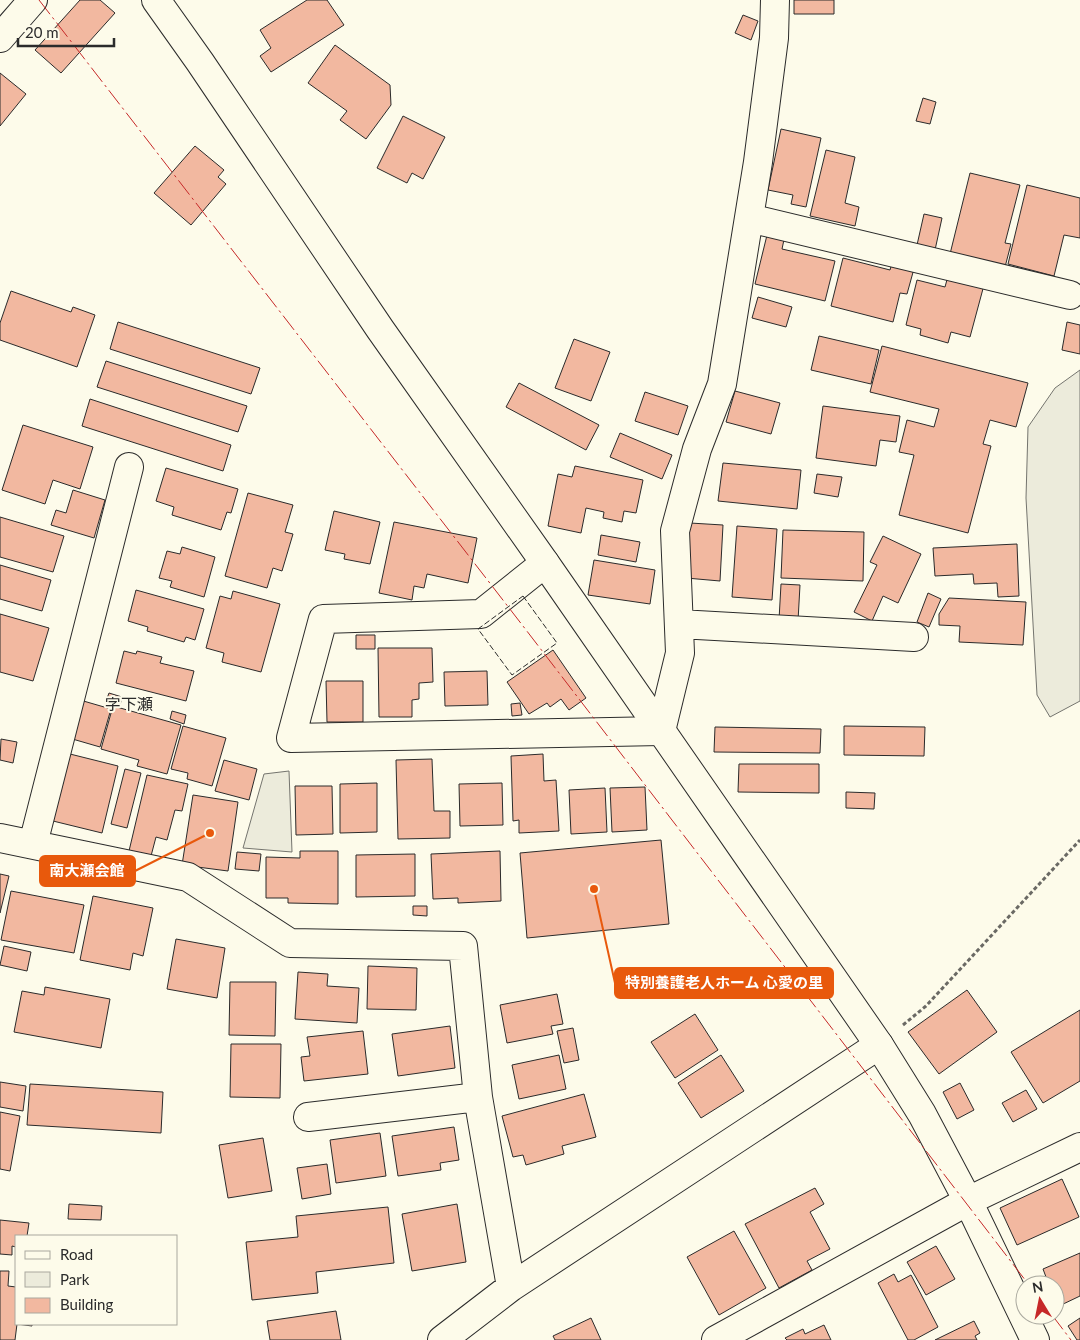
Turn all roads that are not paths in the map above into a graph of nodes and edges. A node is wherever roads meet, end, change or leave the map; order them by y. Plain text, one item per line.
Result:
1 (33, 0) edge
2 (156, 0) edge
3 (775, 0) edge
4 (0, 38) edge
5 (750, 218) junction
6 (1070, 295) dead end
7 (129, 466) dead end
8 (545, 563) junction
9 (679, 624) junction
10 (914, 637) dead end
11 (661, 731) junction
12 (0, 838) edge
13 (33, 844) junction
14 (879, 1045) junction
15 (478, 1097) junction
16 (308, 1117) dead end
17 (1080, 1146) edge
18 (968, 1202) junction
19 (512, 1287) junction
20 (442, 1340) edge
21 (716, 1340) edge
22 (1035, 1340) edge

1 - 4 street
2 - 8 street
3 - 5 street
5 - 6 street
5 - 9 street
7 - 13 street
8 - 11 street
8 - 11 street
9 - 10 street
9 - 11 street
11 - 14 street
12 - 13 street
13 - 15 street
14 - 18 street
14 - 19 street
15 - 16 street
15 - 19 street
17 - 18 street
18 - 21 street
18 - 22 street
19 - 20 street

